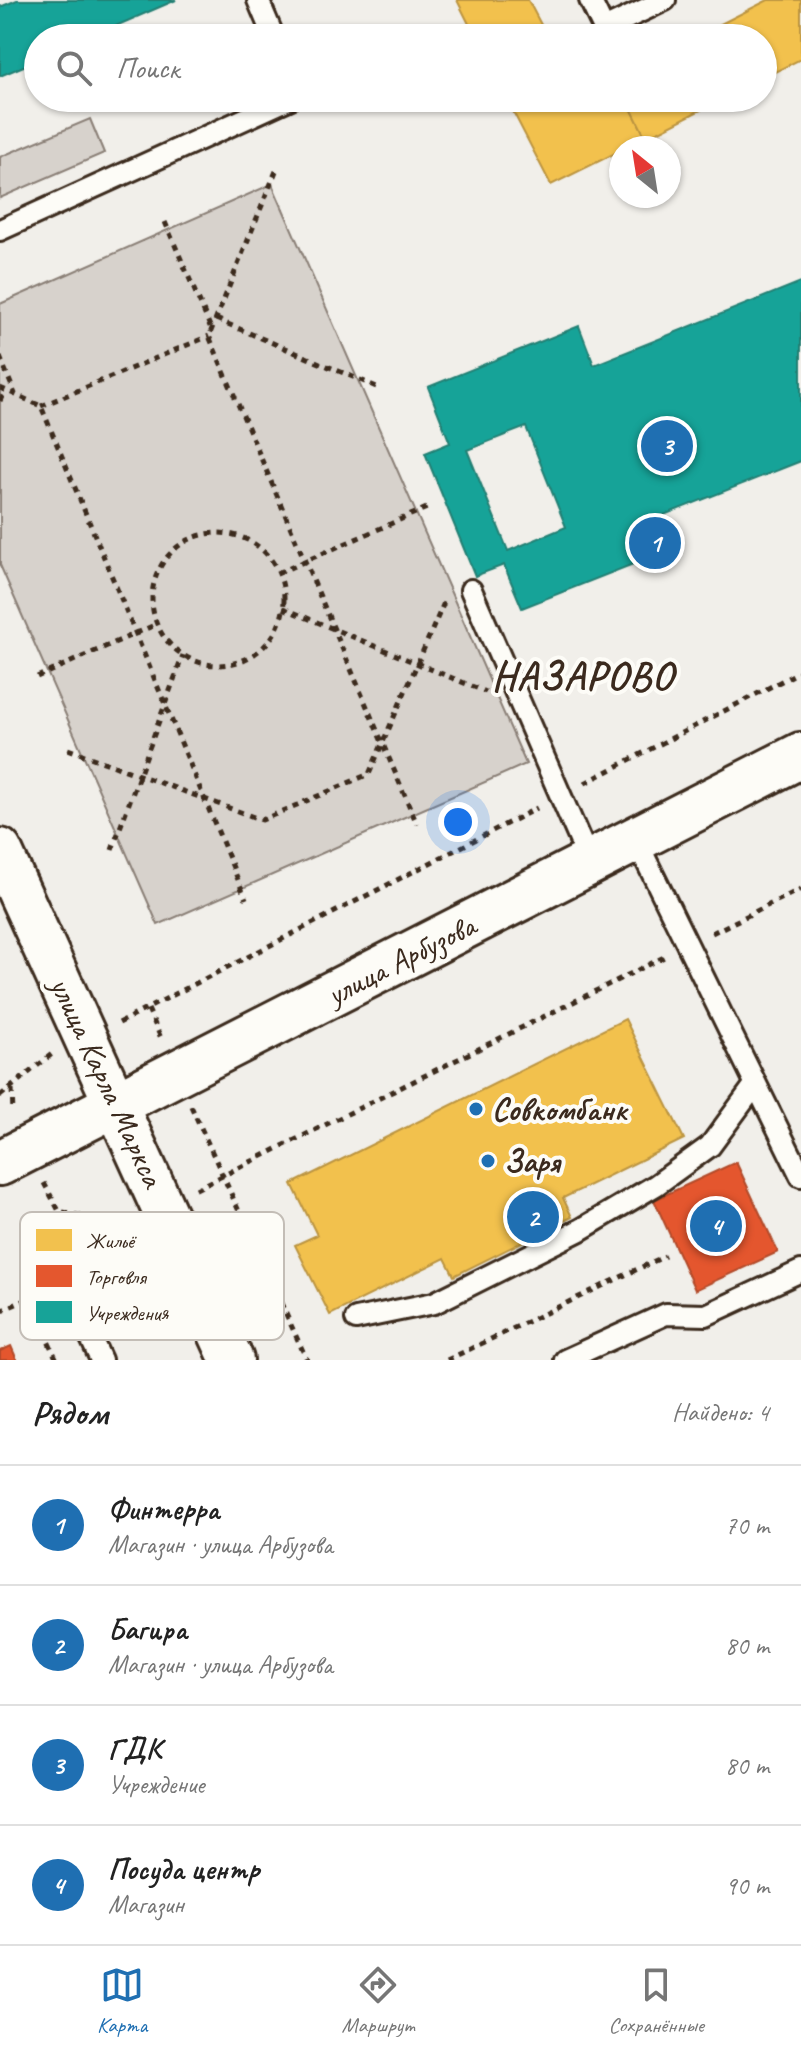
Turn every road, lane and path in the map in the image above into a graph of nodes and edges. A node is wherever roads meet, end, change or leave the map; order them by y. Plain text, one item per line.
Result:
1 (258, 0) edge
2 (590, 0) edge
3 (665, 0) edge
4 (268, 24) edge
5 (602, 24) edge
6 (615, 24) edge
7 (260, 112) edge
8 (276, 171) dead end
9 (165, 222) dead end
10 (0, 230) edge
11 (216, 319) junction
12 (211, 333) junction
13 (0, 357) edge
14 (379, 388) dead end
15 (2, 389) edge
16 (15, 394) junction
17 (0, 401) edge
18 (41, 406) junction
19 (429, 507) dead end
20 (304, 561) junction
21 (278, 573) junction
22 (461, 588) joint
23 (283, 608) junction
24 (157, 624) junction
25 (332, 627) junction
26 (136, 632) junction
27 (183, 655) junction
28 (418, 663) junction
29 (801, 671) edge
30 (37, 677) dead end
31 (166, 703) junction
32 (522, 707) junction
33 (382, 745) junction
34 (68, 749) dead end
35 (801, 755) edge
36 (139, 774) junction
37 (561, 796) junction
38 (206, 800) junction
39 (417, 824) dead end
40 (636, 840) junction
41 (0, 850) edge
42 (112, 850) dead end
43 (590, 863) junction
44 (801, 889) edge
45 (246, 899) dead end
46 (686, 946) junction
47 (148, 1009) junction
48 (86, 1039) junction
49 (177, 1075) junction
50 (755, 1085) junction
51 (0, 1096) edge
52 (117, 1104) junction
53 (0, 1163) edge
54 (223, 1176) junction
55 (801, 1176) edge
56 (164, 1205) junction
57 (167, 1212) edge
58 (239, 1212) edge
59 (665, 1256) dead end
60 (801, 1271) edge
61 (284, 1310) edge
62 (356, 1319) dead end
63 (47, 1340) edge
64 (92, 1340) edge
65 (223, 1340) edge
66 (57, 1360) edge
67 (101, 1360) edge
68 (232, 1360) edge
69 (307, 1360) edge
70 (447, 1360) edge
71 (565, 1360) edge

1 - 4 lane
2 - 5 lane
3 - 6 lane
7 - 10 lane
8 - 11 path
9 - 12 path
11 - 12 path
11 - 14 path
12 - 18 path
12 - 20 path
13 - 16 path
15 - 16 path
15 - 17 path
16 - 18 path
18 - 26 path
19 - 20 path
20 - 21 path
20 - 25 path
21 - 23 path
21 - 24 path
22 - 28 path
22 - 32 lane
23 - 25 path
23 - 27 path
24 - 26 path
24 - 27 path
25 - 28 path
25 - 33 path
26 - 30 path
26 - 31 path
27 - 31 path
28 - 32 path
28 - 33 path
29 - 37 path
31 - 36 path
31 - 38 path
32 - 37 lane
33 - 38 path
33 - 39 path
34 - 36 path
35 - 40 street, улица Арбузова
36 - 38 path
36 - 42 path
37 - 43 lane
37 - 47 path
38 - 45 path
40 - 43 street, улица Арбузова
40 - 46 lane
41 - 48 street, улица Карла Маркса
43 - 49 street, улица Арбузова
44 - 46 path
46 - 50 lane
46 - 54 path
47 - 48 path
47 - 49 path
48 - 51 path
48 - 52 street, улица Карла Маркса
49 - 52 street, улица Арбузова
49 - 54 path
50 - 55 lane
50 - 62 lane
52 - 53 street, улица Арбузова
52 - 56 street, улица Карла Маркса
54 - 56 path
54 - 58 path
56 - 57 street, улица Карла Маркса
59 - 70 path
60 - 71 lane
61 - 69 path
63 - 66 path
64 - 67 lane
65 - 68 street, улица Карла Маркса

